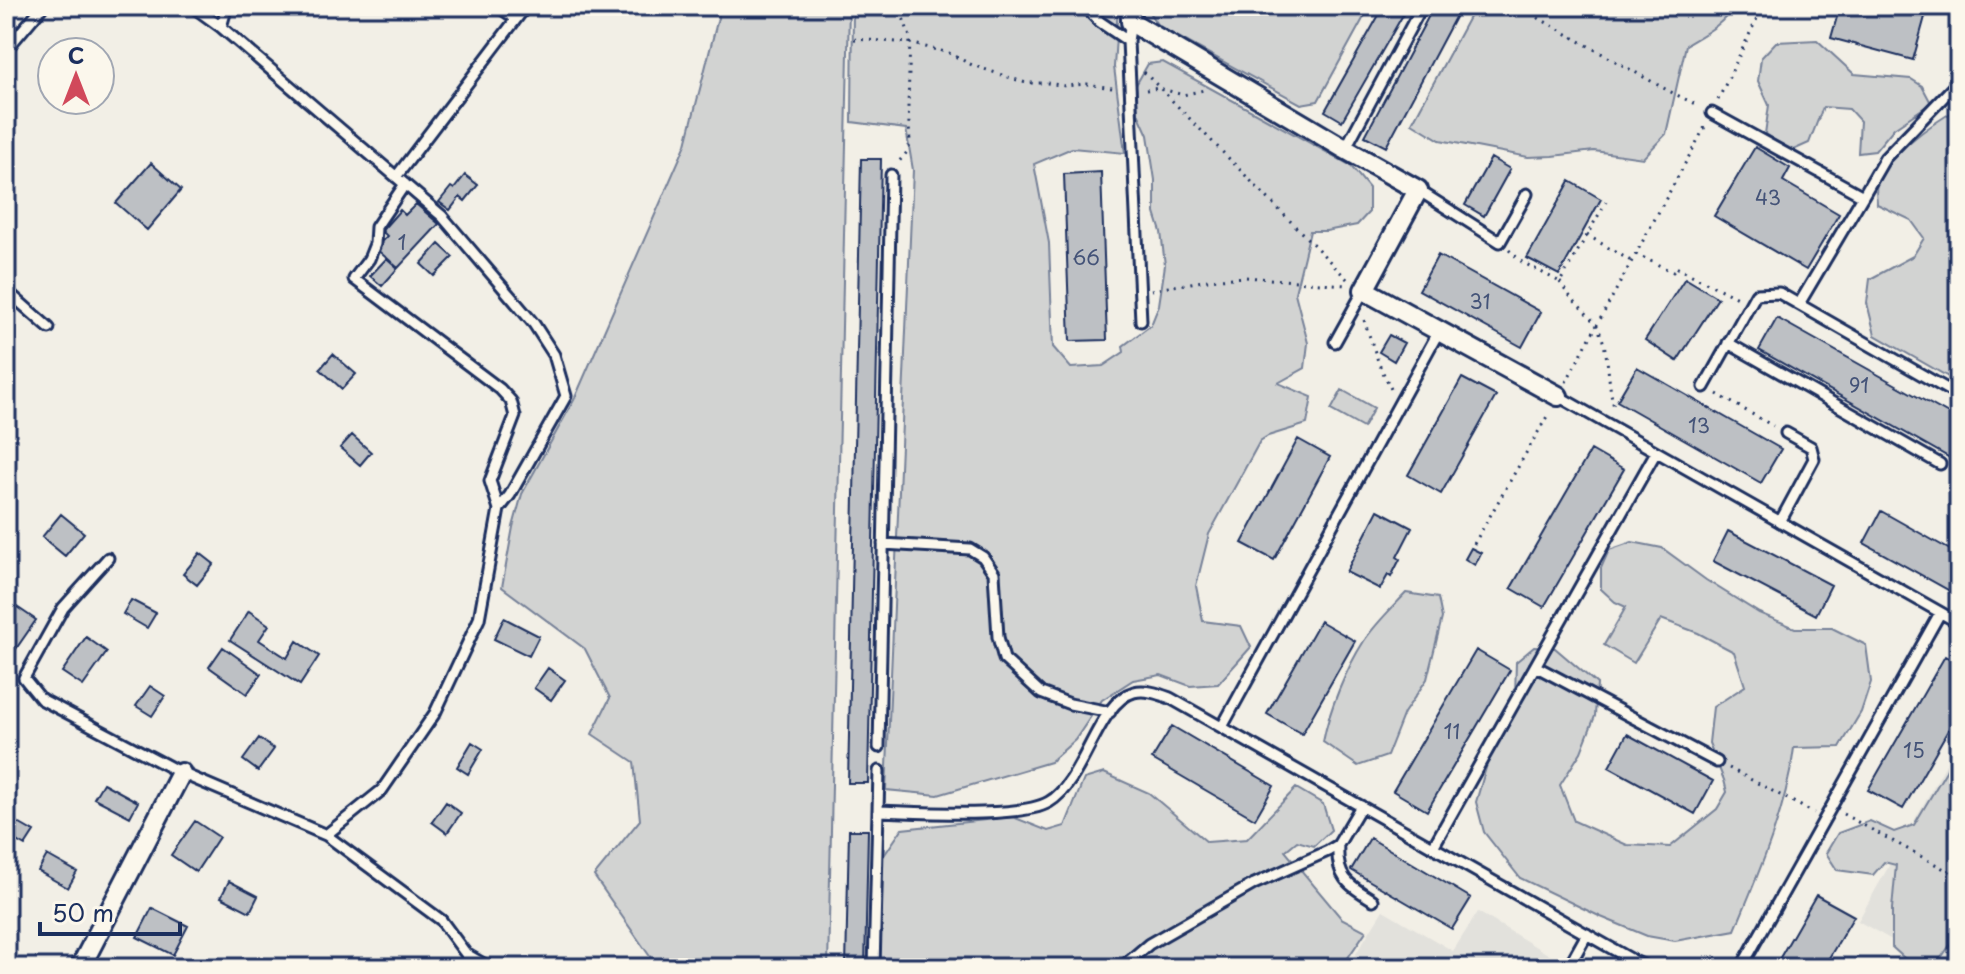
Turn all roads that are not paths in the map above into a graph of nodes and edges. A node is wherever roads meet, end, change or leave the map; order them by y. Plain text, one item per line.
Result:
1 (43, 6) edge
2 (192, 6) edge
3 (227, 6) edge
4 (498, 6) edge
5 (526, 6) edge
6 (1084, 6) edge
7 (1422, 6) edge
8 (1131, 14) edge
9 (516, 19) junction
10 (221, 27) junction
11 (1128, 41) junction
12 (6, 50) edge
13 (1959, 81) edge
14 (1712, 113) road end
15 (1345, 149) junction
16 (891, 175) road end
17 (396, 177) junction
18 (405, 184) junction
19 (1418, 190) junction
20 (1527, 194) dead end
21 (1863, 196) junction
22 (6, 290) edge
23 (1361, 295) junction
24 (1799, 304) junction
25 (1141, 321) dead end
26 (49, 328) dead end
27 (1439, 331) junction
28 (1335, 342) dead end
29 (1728, 343) junction
30 (1704, 387) road end
31 (1558, 396) joint
32 (1959, 396) edge
33 (1786, 433) road end
34 (1656, 452) junction
35 (1940, 464) dead end
36 (499, 509) junction
37 (1780, 522) junction
38 (883, 544) junction
39 (108, 558) dead end
40 (1940, 613) junction
41 (1959, 623) edge
42 (1535, 666) junction
43 (1110, 712) junction
44 (1222, 727) junction
45 (879, 747) dead end
46 (1717, 762) road end
47 (879, 771) dead end
48 (181, 773) junction
49 (1361, 806) junction
50 (878, 811) junction
51 (326, 835) junction
52 (1338, 845) junction
53 (1433, 847) junction
54 (1373, 900) dead end
55 (1587, 934) junction
56 (1632, 964) edge
57 (80, 968) edge
58 (490, 968) edge
59 (874, 968) edge
60 (1121, 968) edge
61 (1568, 968) edge
62 (1649, 968) edge
63 (1741, 968) edge

1 - 12 lane
2 - 10 lane
3 - 10 lane
4 - 9 lane
5 - 9 lane
6 - 11 lane
7 - 15 lane
8 - 11 lane
8 - 15 street
9 - 17 lane
10 - 17 lane
11 - 25 lane
13 - 21 lane
14 - 21 lane
15 - 19 street
16 - 38 lane
17 - 18 lane
18 - 36 lane
18 - 36 lane
19 - 20 lane
19 - 23 street
21 - 24 lane
22 - 26 lane
23 - 27 street
23 - 28 lane
24 - 29 lane
24 - 32 lane
27 - 31 street
27 - 44 lane
29 - 30 lane
29 - 35 lane
31 - 34 lane
33 - 37 lane
34 - 37 lane
34 - 42 lane
36 - 51 lane
37 - 40 lane
38 - 43 lane
38 - 45 lane
39 - 48 lane
40 - 41 lane
40 - 63 lane
42 - 46 lane
42 - 53 lane
43 - 44 lane
43 - 50 lane
44 - 49 lane
47 - 50 lane
48 - 51 lane
48 - 57 street
49 - 52 lane
49 - 53 lane
50 - 59 lane
51 - 58 lane
52 - 54 lane
52 - 60 lane
53 - 55 lane
55 - 56 lane
55 - 61 lane
56 - 62 lane

